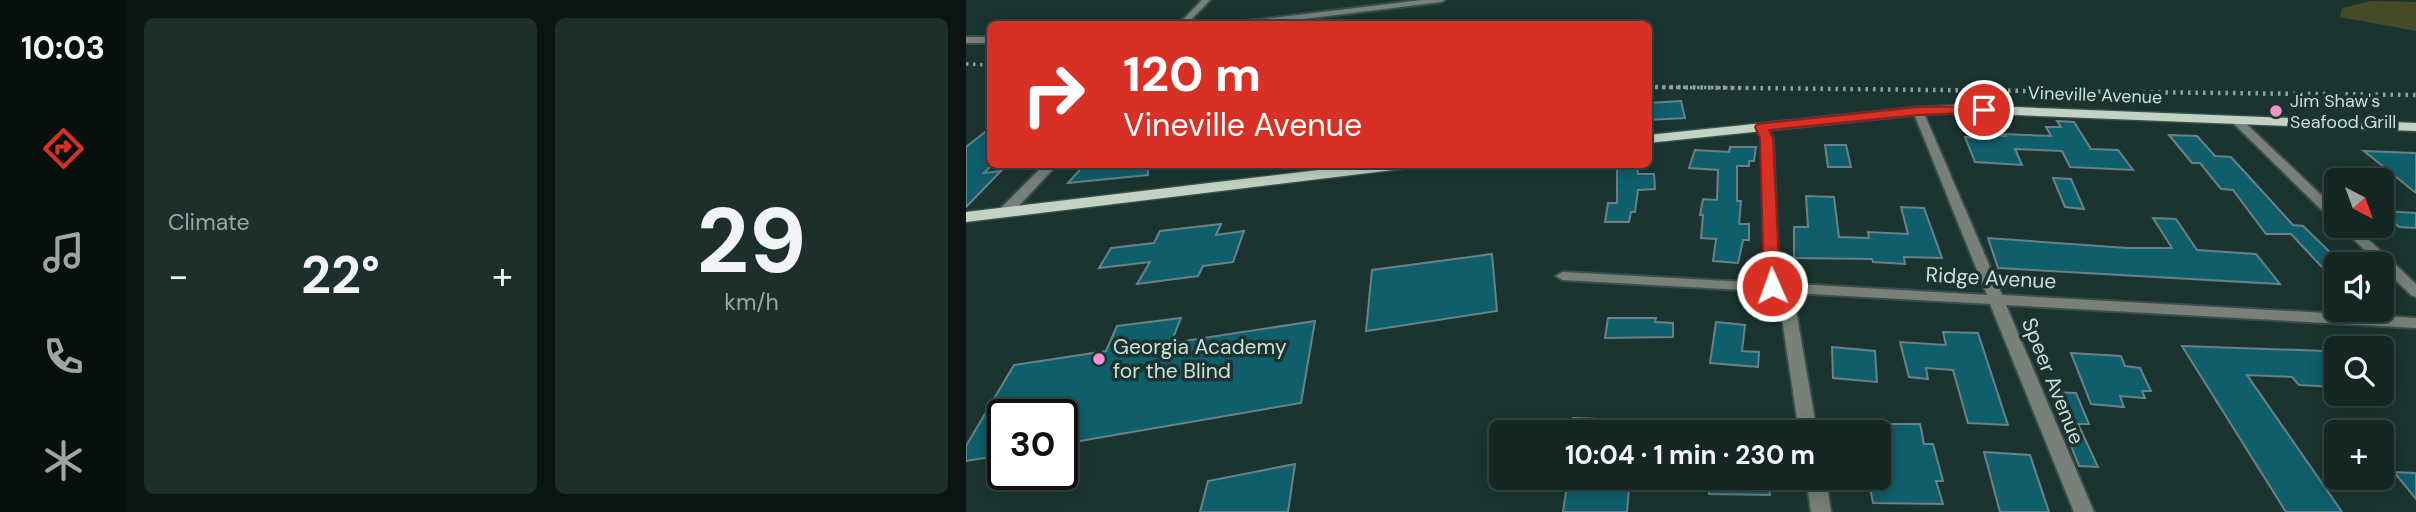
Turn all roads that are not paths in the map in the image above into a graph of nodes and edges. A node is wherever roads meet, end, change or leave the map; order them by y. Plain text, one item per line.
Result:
1 (1206, 0) edge
2 (1441, 0) edge
3 (1186, 21) edge
4 (1271, 21) edge
5 (966, 40) edge
6 (987, 40) edge
7 (1918, 111) junction
8 (2235, 120) junction
9 (1761, 127) junction
10 (2416, 127) edge
11 (1652, 139) edge
12 (1048, 168) edge
13 (1376, 168) edge
14 (2324, 205) edge
15 (1005, 212) junction
16 (966, 217) edge
17 (2360, 238) edge
18 (1563, 276) dead end
19 (1778, 286) junction
20 (2416, 292) edge
21 (1997, 299) junction
22 (2416, 323) edge
23 (1806, 420) edge
24 (1818, 490) edge
25 (1821, 512) edge
26 (2084, 512) edge

1 - 3 street
2 - 4 street
5 - 6 street
7 - 8 main road, Vineville Avenue
7 - 9 main road, Vineville Avenue
7 - 21 street, Speer Avenue
8 - 10 main road, Vineville Avenue
8 - 14 street
9 - 11 main road, Vineville Avenue
9 - 19 street
12 - 15 street
13 - 15 main road
15 - 16 main road
17 - 20 street
18 - 19 street, Ridge Avenue
19 - 21 street, Ridge Avenue
19 - 23 street
21 - 22 street, Ridge Avenue
21 - 26 street, Speer Avenue
24 - 25 street

